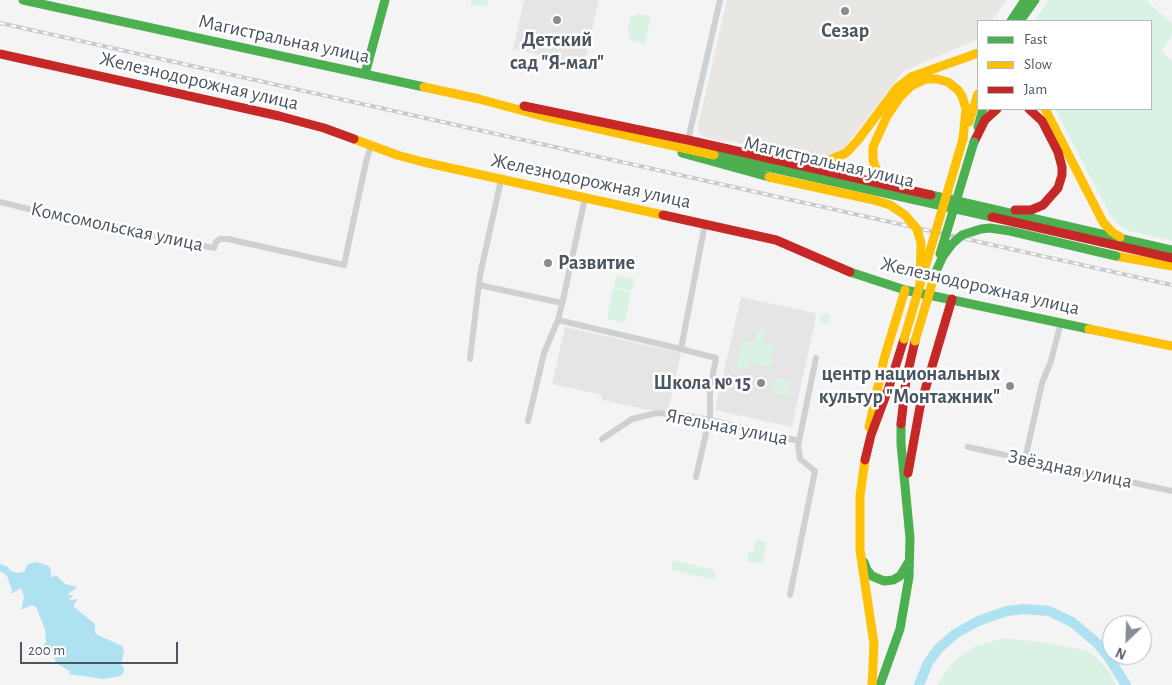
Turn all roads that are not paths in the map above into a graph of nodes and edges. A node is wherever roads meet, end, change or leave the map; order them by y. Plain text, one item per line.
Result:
1 (23, 0) edge
2 (385, 0) edge
3 (720, 0) edge
4 (1025, 0) edge
5 (1035, 0) edge
6 (1016, 20) edge
7 (977, 53) edge
8 (0, 54) edge
9 (365, 74) junction
10 (977, 97) edge
11 (479, 99) junction
12 (983, 110) edge
13 (996, 110) edge
14 (1030, 110) edge
15 (1046, 110) edge
16 (570, 123) junction
17 (963, 139) junction
18 (688, 140) junction
19 (974, 142) junction
20 (371, 145) junction
21 (784, 162) junction
22 (501, 180) junction
23 (937, 196) junction
24 (585, 198) junction
25 (0, 202) edge
26 (968, 204) junction
27 (705, 224) junction
28 (1127, 240) junction
29 (1172, 250) edge
30 (1172, 258) edge
31 (1172, 266) edge
32 (934, 278) junction
33 (920, 282) junction
34 (479, 285) junction
35 (905, 290) junction
36 (952, 299) junction
37 (562, 303) junction
38 (558, 320) junction
39 (1061, 322) junction
40 (1172, 346) edge
41 (681, 349) junction
42 (816, 358) dead end
43 (470, 359) dead end
44 (710, 420) junction
45 (528, 421) dead end
46 (602, 439) dead end
47 (798, 441) junction
48 (968, 447) dead end
49 (1025, 459) junction
50 (696, 478) dead end
51 (1172, 491) edge
52 (906, 492) junction
53 (860, 496) junction
54 (860, 550) junction
55 (911, 550) junction
56 (790, 594) dead end
57 (872, 685) edge
58 (880, 685) edge

1 - 9 main road, Магистральная улица
2 - 9 main road
3 - 18 street
4 - 6 main road
5 - 6 main road
7 - 21 main road
8 - 20 main road, Железнодорожная улица
9 - 11 main road, Магистральная улица
10 - 17 main road
11 - 16 main road, Магистральная улица
11 - 18 main road, Магистральная улица
12 - 19 main road
13 - 19 main road
14 - 26 main road
15 - 28 main road
16 - 30 main road, Магистральная улица
16 - 33 main road, bridge
17 - 23 main road
17 - 33 main road, bridge
18 - 21 main road, Магистральная улица
19 - 32 main road, bridge
20 - 22 main road, Железнодорожная улица
20 - 25 street, Комсомольская улица
21 - 23 main road, Магистральная улица
22 - 24 main road, Железнодорожная улица
22 - 34 street
23 - 26 main road, Магистральная улица
24 - 27 main road, Железнодорожная улица
24 - 37 street
26 - 28 main road, Магистральная улица
27 - 35 main road, Железнодорожная улица
27 - 41 street
28 - 29 main road, Магистральная улица
31 - 32 main road, bridge
32 - 52 main road, bridge
33 - 53 main road, bridge
34 - 37 street
34 - 43 street
35 - 36 main road, Железнодорожная улица
35 - 53 main road
36 - 39 main road, Железнодорожная улица
36 - 52 main road
37 - 38 street
38 - 41 street
38 - 45 street
39 - 40 main road, Железнодорожная улица
39 - 49 street
41 - 44 street
42 - 47 street
44 - 46 street, Ягельная улица
44 - 47 street, Ягельная улица
44 - 50 street
47 - 56 street
48 - 49 street, Звёздная улица
49 - 51 street, Звёздная улица
52 - 55 main road
53 - 54 main road
54 - 55 main road
54 - 57 main road
55 - 58 main road

